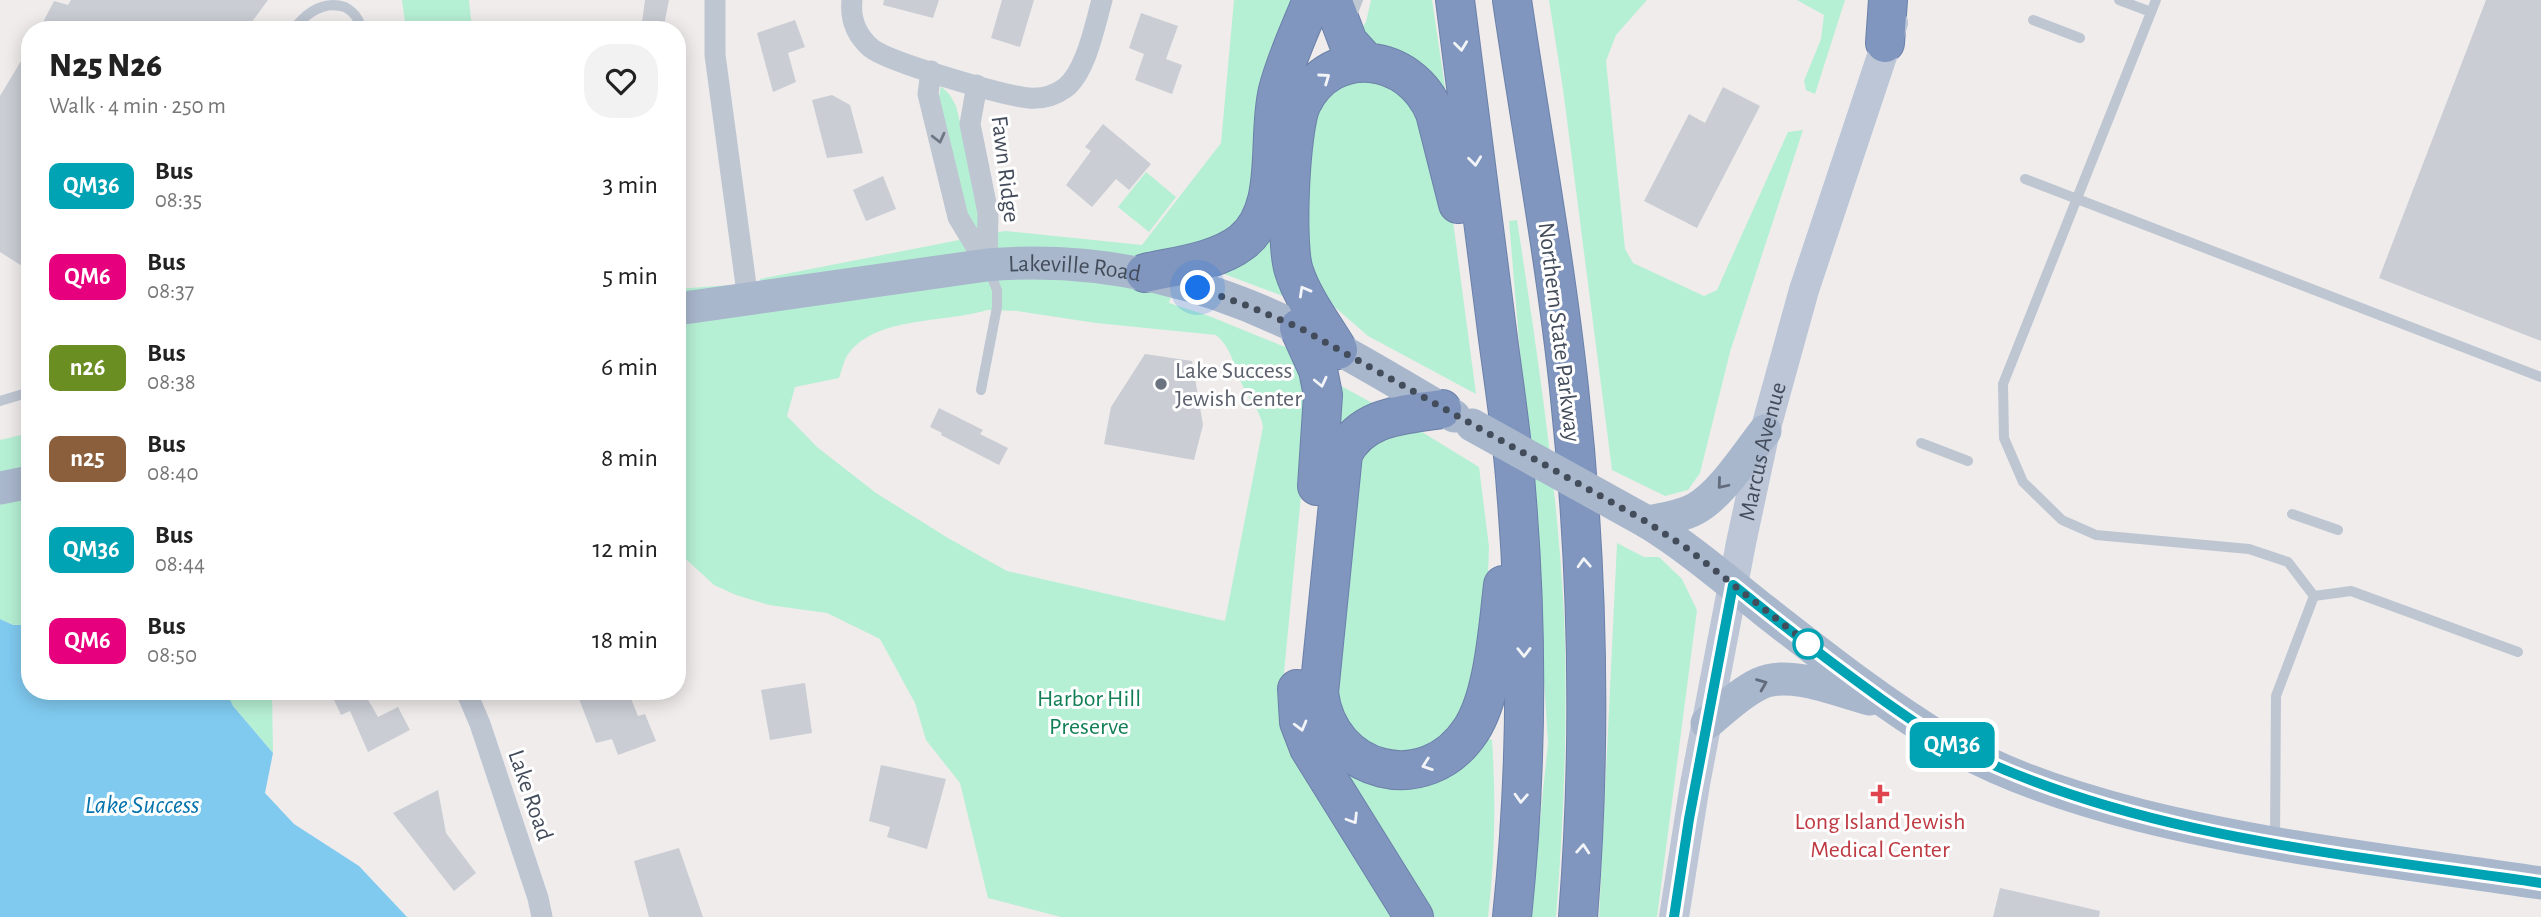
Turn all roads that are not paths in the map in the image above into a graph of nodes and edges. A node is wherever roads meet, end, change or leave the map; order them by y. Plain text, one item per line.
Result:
1 (715, 0) edge
2 (852, 0) edge
3 (1102, 0) edge
4 (1455, 0) edge
5 (1512, 0) edge
6 (1538, 0) edge
7 (1888, 0) edge
8 (1902, 0) edge
9 (2119, 0) edge
10 (2156, 0) edge
11 (1338, 8) edge
12 (2151, 12) junction
13 (2034, 20) dead end
14 (301, 21) edge
15 (358, 21) edge
16 (2080, 38) dead end
17 (1885, 43) junction
18 (1367, 63) junction
19 (931, 71) junction
20 (977, 85) junction
21 (2025, 179) dead end
22 (2077, 199) junction
23 (1544, 208) junction
24 (987, 265) junction
25 (1145, 273) junction
26 (748, 300) junction
27 (686, 308) edge
28 (1300, 328) junction
29 (1338, 350) junction
30 (2541, 377) edge
31 (981, 390) dead end
32 (21, 395) edge
33 (0, 401) edge
34 (1507, 412) junction
35 (1457, 417) junction
36 (1765, 432) junction
37 (1921, 443) dead end
38 (1968, 461) dead end
39 (21, 484) edge
40 (1516, 486) junction
41 (0, 488) edge
42 (2292, 514) dead end
43 (1647, 522) junction
44 (2338, 530) dead end
45 (1733, 585) junction
46 (2314, 596) junction
47 (2518, 652) dead end
48 (470, 700) edge
49 (1889, 704) junction
50 (1707, 723) junction
51 (2276, 843) junction
52 (2541, 883) edge
53 (542, 917) edge
54 (1415, 917) edge
55 (1512, 917) edge
56 (1578, 917) edge
57 (1674, 917) edge

1 - 26 street
2 - 19 street
3 - 20 street
4 -> 34 highway
5 - 23 highway, Northern State Parkway
6 - 23 highway
7 - 17 highway
8 - 17 main road, Marcus Avenue
9 - 12 lane
10 - 12 lane
11 - 18 highway
11 - 25 highway
12 - 22 lane
13 - 16 lane
14 - 15 lane
17 - 36 main road, Marcus Avenue
29 -> 18 highway
18 - 34 highway
19 - 20 street
19 -> 24 street, Fawn Ridge
20 - 24 street, Fawn Ridge
21 - 22 lane
22 - 30 lane
22 - 46 lane
56 -> 23 highway, Northern State Parkway
24 - 25 main road, Lakeville Road
24 - 26 main road, Lakeville Road
24 - 31 lane
25 - 28 main road, Lakeville Road
26 - 27 main road, Lakeville Road
28 - 29 main road, Lakeville Road
28 -> 54 highway
29 - 35 main road, Lakeville Road
32 - 33 lane
34 - 40 highway
40 -> 35 highway
35 - 43 main road, Lakeville Road, bridge
36 -> 43 main road
36 - 45 main road, Marcus Avenue
37 - 38 lane
39 - 41 main road
40 -> 55 highway
42 - 44 lane
43 - 45 main road, Lakeville Road
45 - 49 main road, Lakeville Road
45 - 50 main road, Marcus Avenue
46 - 47 lane
46 - 51 lane
48 - 53 street, Lake Road
50 -> 49 main road
49 - 51 main road, Lakeville Road
50 - 57 main road, Marcus Avenue
51 - 52 main road, Lakeville Road

